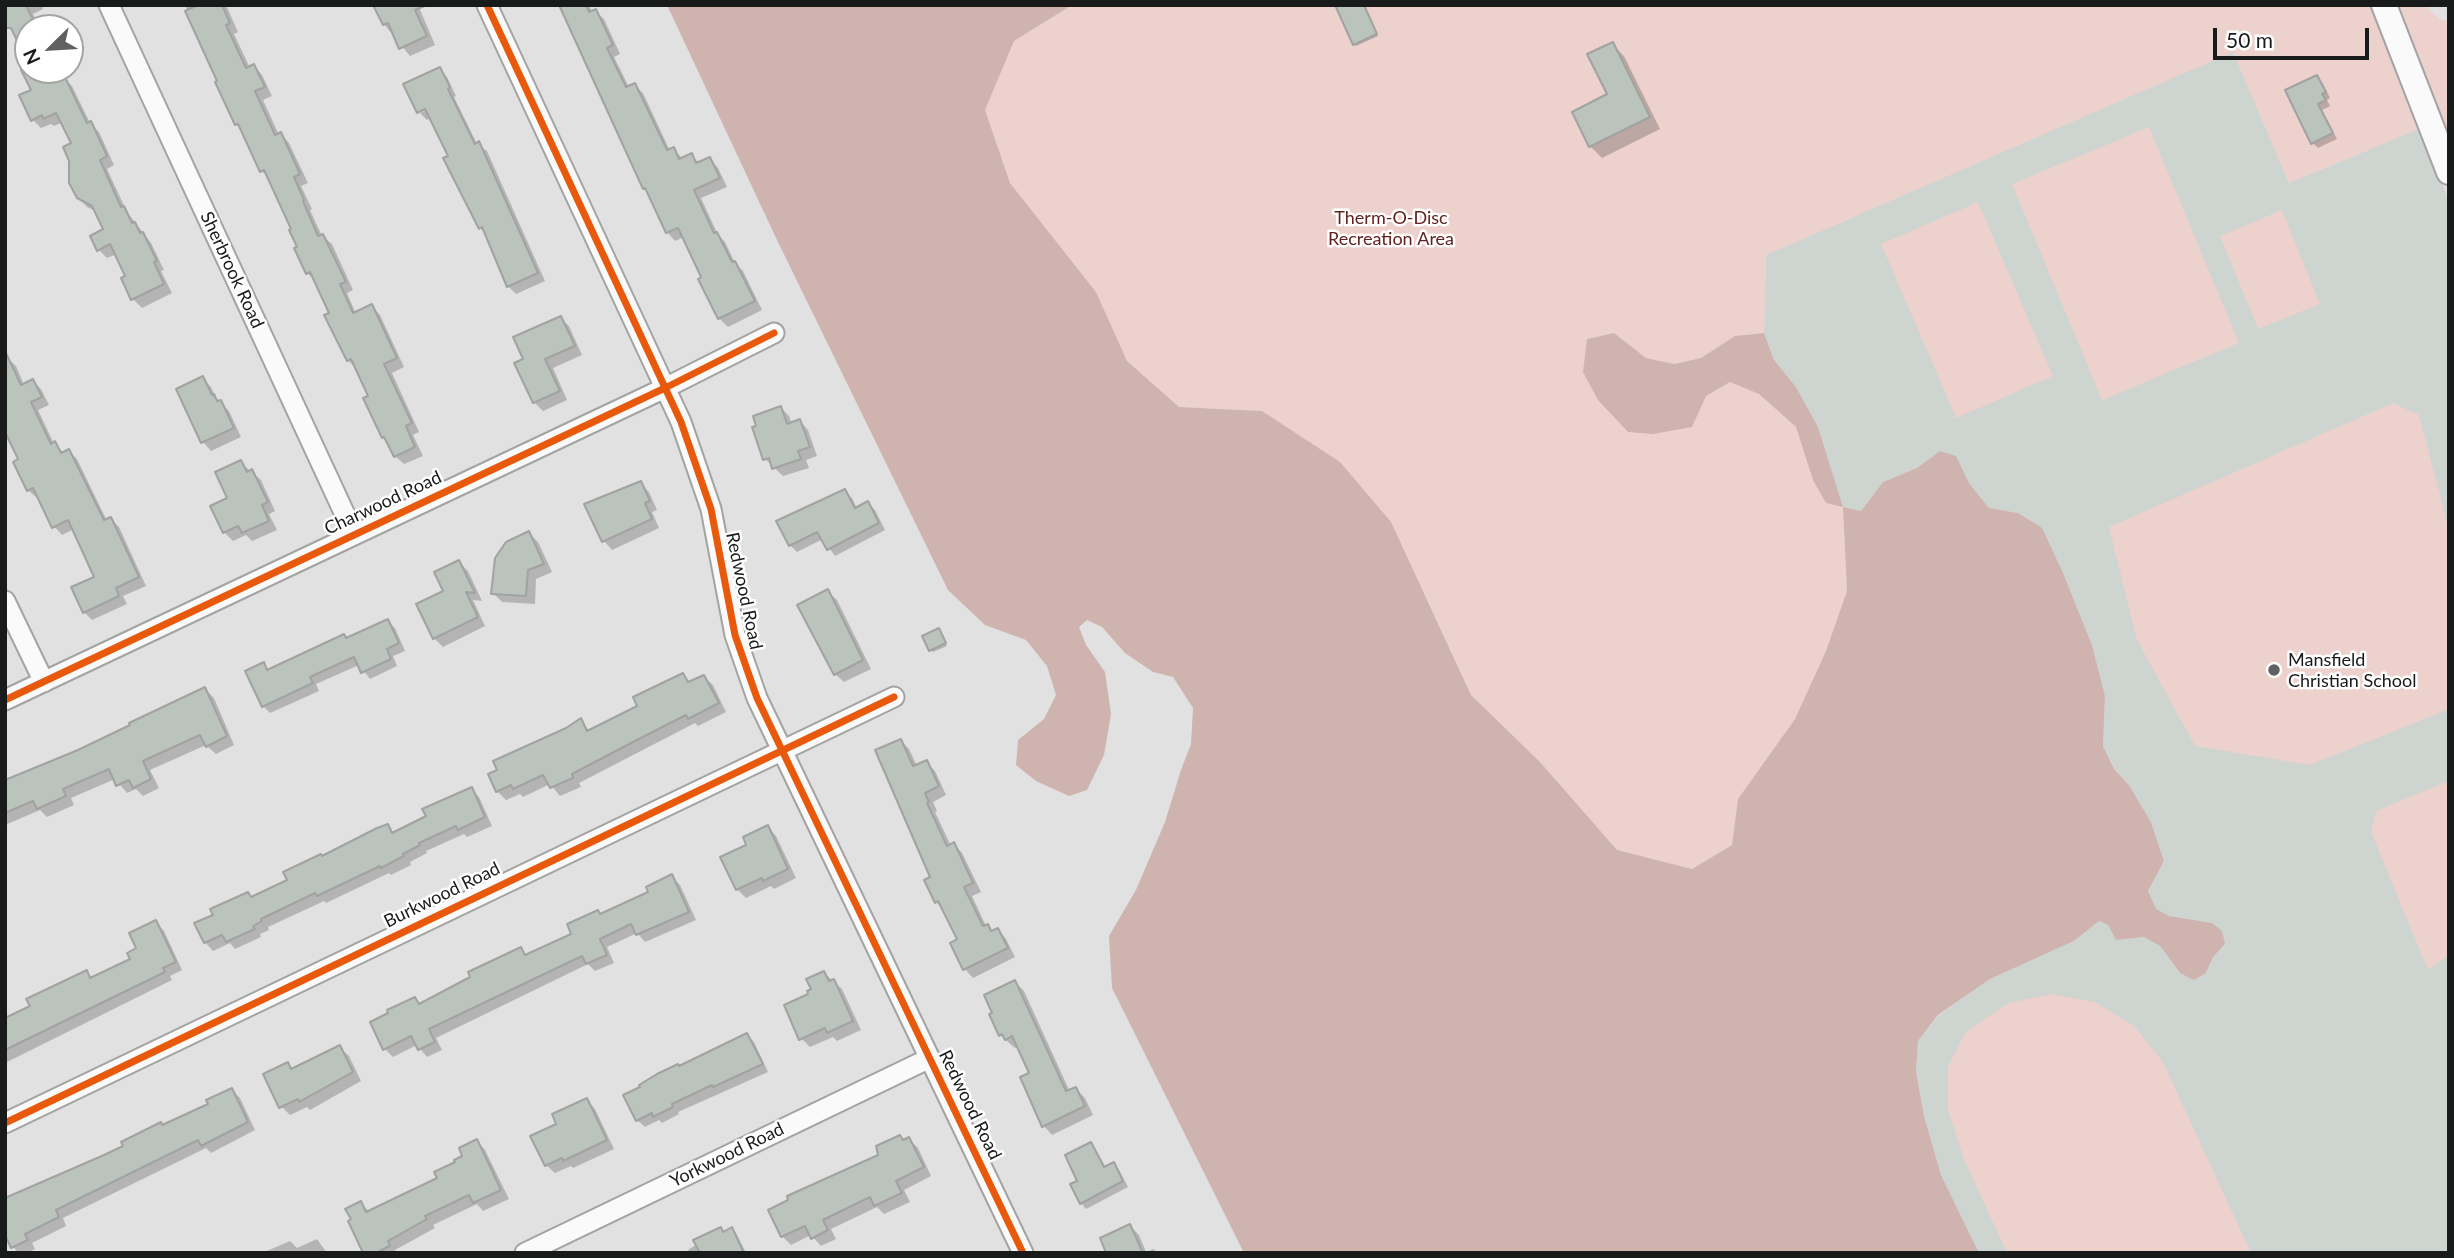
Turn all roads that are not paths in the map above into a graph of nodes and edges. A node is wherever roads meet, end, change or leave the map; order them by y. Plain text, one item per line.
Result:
1 (109, 5) edge
2 (487, 5) edge
3 (2384, 5) edge
4 (2449, 172) edge
5 (774, 333) dead end
6 (665, 388) junction
7 (355, 534) junction
8 (5, 601) edge
9 (44, 682) junction
10 (894, 696) dead end
11 (5, 700) edge
12 (781, 749) junction
13 (930, 1058) junction
14 (5, 1123) edge
15 (525, 1253) edge
16 (1023, 1253) edge

1 - 7 street, Sherbrook Road
2 - 6 street, Redwood Road
3 - 4 street
5 - 6 street, Charwood Road
6 - 7 street, Charwood Road
6 - 12 street, Redwood Road
7 - 9 street, Charwood Road
8 - 9 street
9 - 11 street, Charwood Road
10 - 12 street, Burkwood Road
12 - 13 street, Redwood Road
12 - 14 street, Burkwood Road
13 - 15 street, Yorkwood Road
13 - 16 street, Redwood Road

